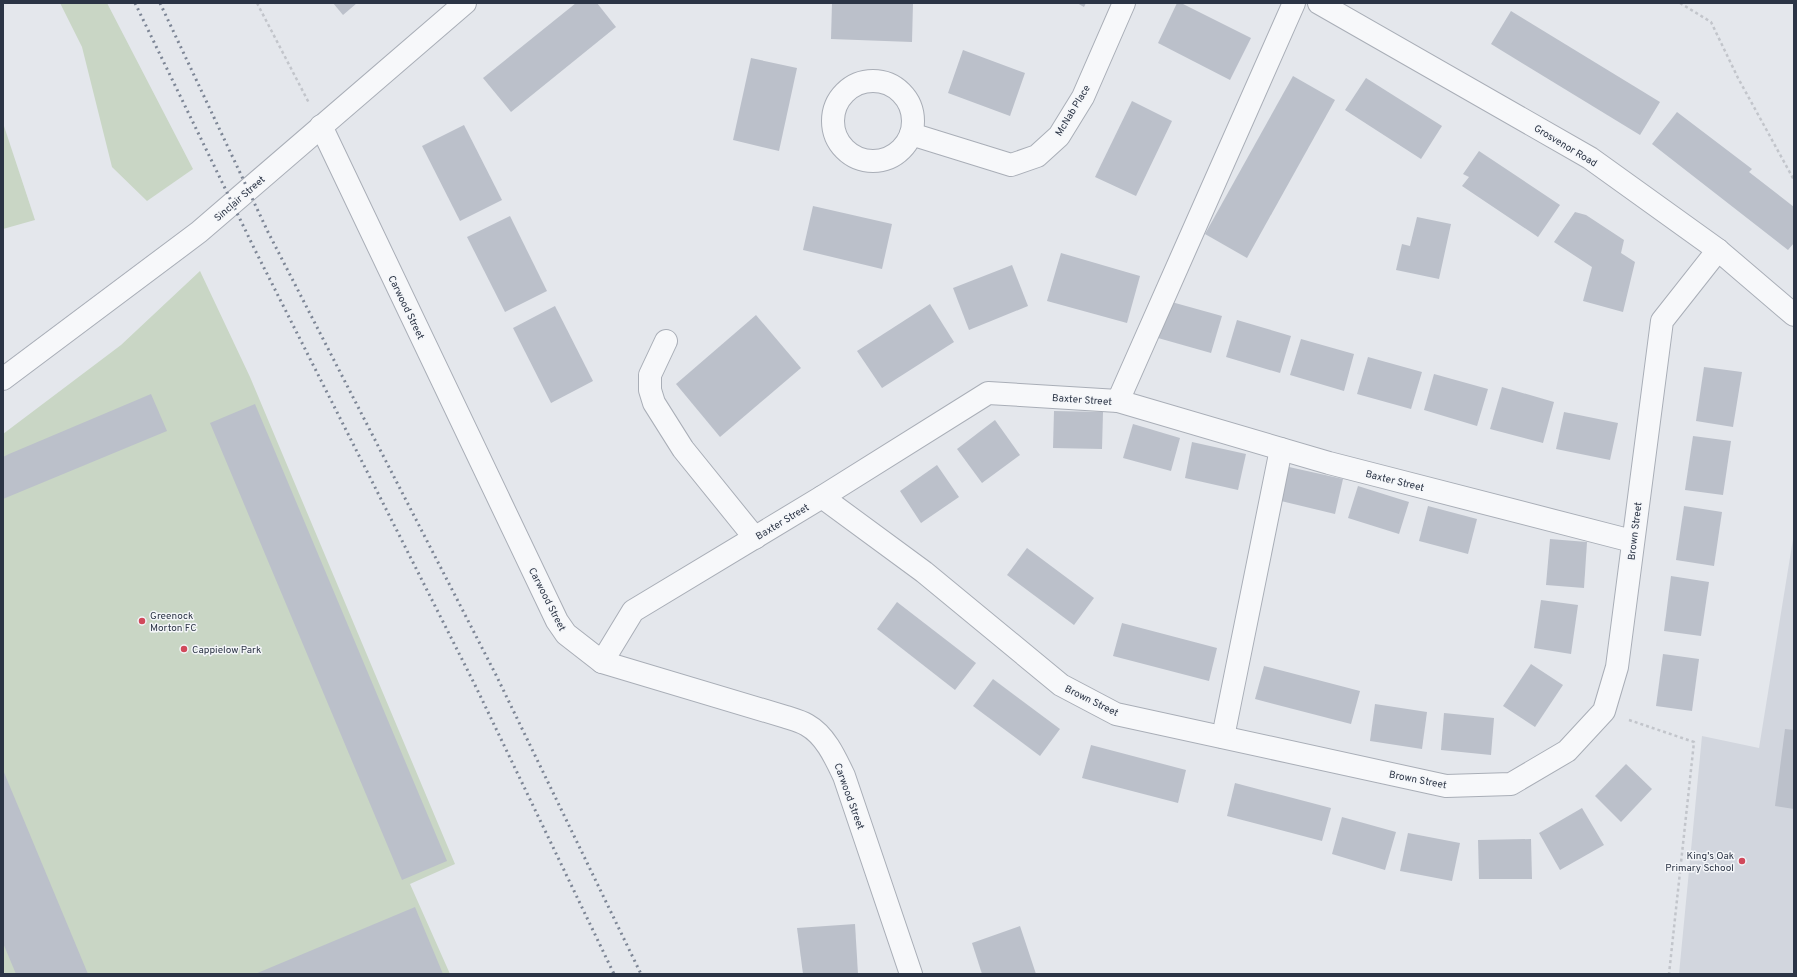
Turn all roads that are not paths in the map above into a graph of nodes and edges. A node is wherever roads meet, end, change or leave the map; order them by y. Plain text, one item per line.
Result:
1 (464, 3) edge
2 (1124, 3) edge
3 (1294, 3) edge
4 (1318, 3) edge
5 (321, 126) junction
6 (911, 134) dead end
7 (1718, 250) junction
8 (1794, 315) edge
9 (666, 341) dead end
10 (3, 380) edge
11 (1118, 402) junction
12 (1281, 449) junction
13 (822, 497) junction
14 (755, 538) junction
15 (1632, 541) junction
16 (602, 662) junction
17 (1223, 738) junction
18 (911, 974) edge

1 - 5 street, Sinclair Street
2 - 6 street, McNab Place
3 - 11 street
4 - 7 street, Grosvenor Road
5 - 10 street, Sinclair Street
5 - 16 street, Carwood Street
7 - 8 street, Grosvenor Road
7 - 15 street, Brown Street
9 - 14 street
11 - 12 street, Baxter Street
11 - 13 street, Baxter Street
12 - 15 street, Baxter Street
12 - 17 street
13 - 14 street, Baxter Street
13 - 17 street, Brown Street
14 - 16 street, Baxter Street
15 - 17 street, Brown Street
16 - 18 street, Carwood Street

